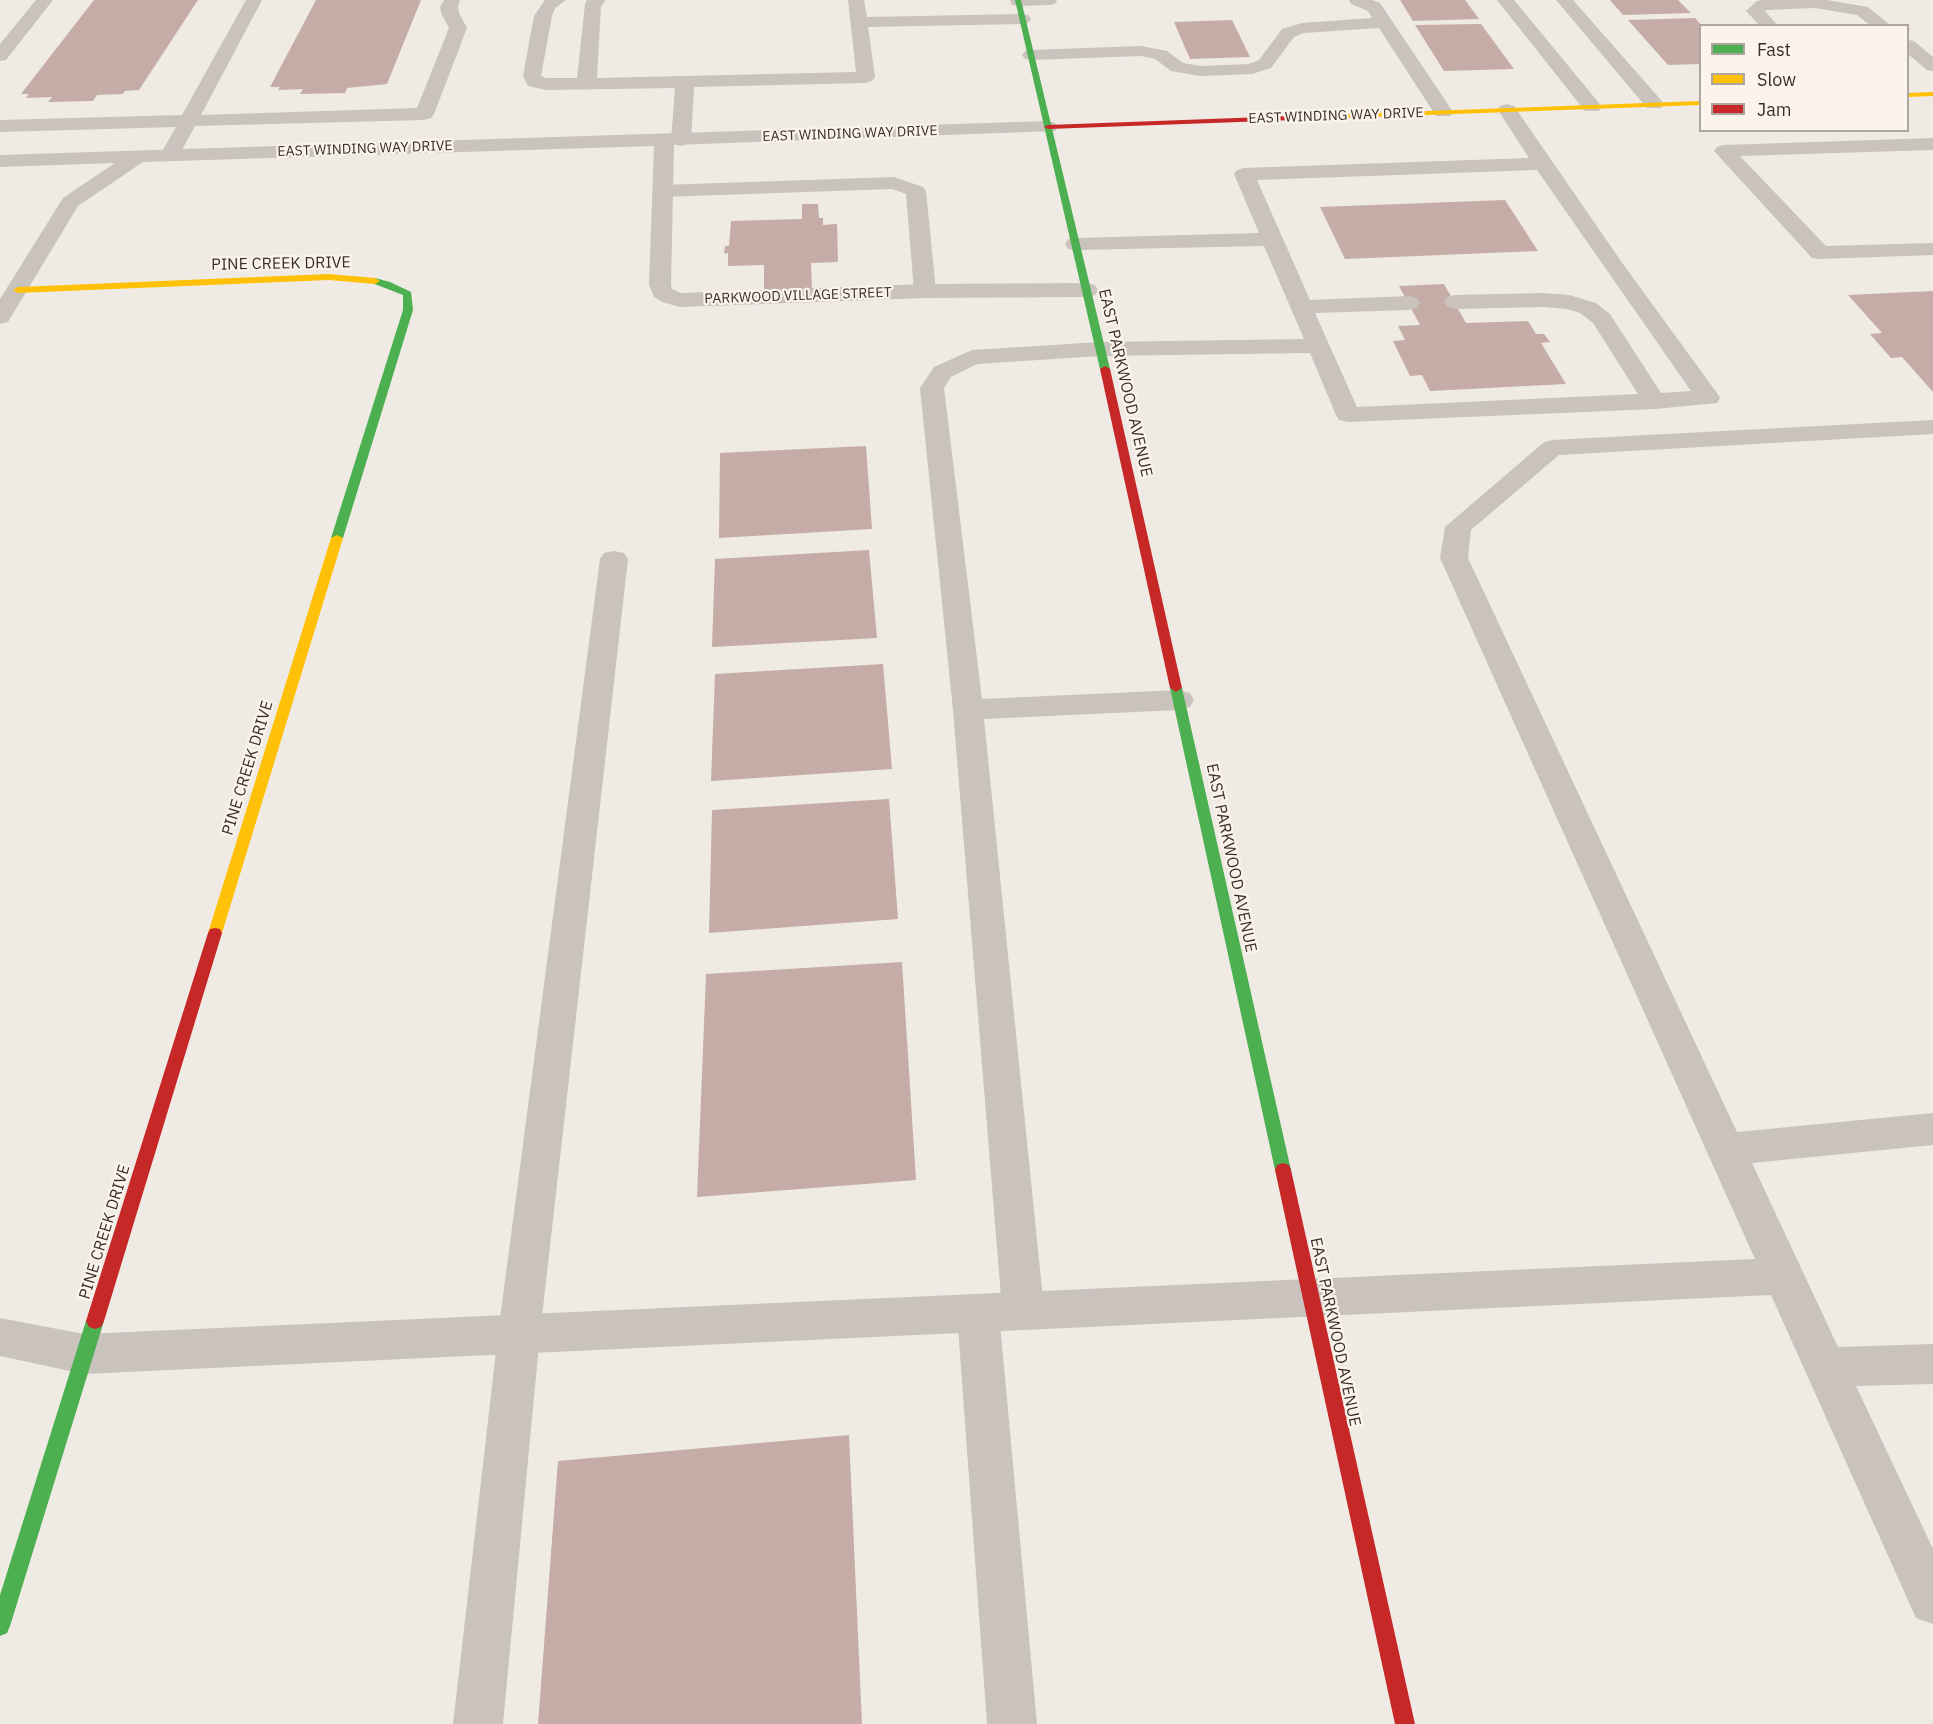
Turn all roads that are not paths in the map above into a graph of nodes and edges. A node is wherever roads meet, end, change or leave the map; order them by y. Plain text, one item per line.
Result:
1 (45, 0) edge
2 (254, 0) edge
3 (452, 0) edge
4 (558, 0) edge
5 (598, 0) edge
6 (856, 0) edge
7 (1049, 0) edge
8 (1357, 0) edge
9 (1505, 0) edge
10 (1564, 0) edge
11 (1018, 1) edge
12 (1022, 19) junction
13 (859, 22) junction
14 (1384, 22) junction
15 (1768, 24) edge
16 (1880, 24) edge
17 (1909, 46) edge
18 (1031, 55) junction
19 (0, 56) edge
20 (1933, 66) edge
21 (685, 82) junction
22 (592, 83) junction
23 (1933, 94) edge
24 (1909, 95) edge
25 (1699, 103) edge
26 (1654, 104) junction
27 (1592, 107) junction
28 (1506, 110) junction
29 (1443, 112) junction
30 (188, 120) junction
31 (0, 126) edge
32 (1048, 127) junction
33 (1807, 132) edge
34 (672, 140) junction
35 (1933, 144) edge
36 (1824, 148) junction
37 (139, 155) junction
38 (170, 155) junction
39 (50, 160) junction
40 (0, 161) edge
41 (1543, 164) junction
42 (663, 190) junction
43 (70, 202) junction
44 (1272, 239) junction
45 (1076, 244) junction
46 (1933, 249) edge
47 (18, 290) junction
48 (1087, 290) junction
49 (925, 291) junction
50 (1455, 302) dead end
51 (1409, 303) dead end
52 (1302, 307) junction
53 (0, 317) edge
54 (1319, 346) junction
55 (1100, 349) junction
56 (1655, 402) junction
57 (1933, 427) edge
58 (614, 559) dead end
59 (1179, 700) junction
60 (968, 710) junction
61 (1933, 1129) edge
62 (1726, 1149) junction
63 (1783, 1276) junction
64 (1311, 1299) junction
65 (1023, 1309) junction
66 (978, 1313) junction
67 (519, 1334) junction
68 (0, 1337) edge
69 (84, 1354) junction
70 (1933, 1364) edge
71 (1826, 1367) junction
72 (1933, 1601) edge
73 (0, 1626) edge
74 (478, 1724) edge
75 (1012, 1724) edge
76 (1405, 1724) edge

1 - 19 street
2 - 30 street
3 - 30 street
4 - 22 street
5 - 22 street
6 - 13 street
7 - 11 street
8 - 14 street
9 - 27 street
10 - 26 street
11 - 12 street, EAST PARKWOOD AVENUE
12 - 13 street
12 - 18 street, EAST PARKWOOD AVENUE
13 - 21 street
14 - 18 street
14 - 29 street
15 - 16 street
17 - 20 street
18 - 32 street, EAST PARKWOOD AVENUE
21 - 22 street
21 - 34 street, PARKWOOD VILLAGE STREET
23 - 24 street
25 - 26 street, EAST WINDING WAY DRIVE
26 - 27 street, EAST WINDING WAY DRIVE
27 - 28 street, EAST WINDING WAY DRIVE
28 - 29 street, EAST WINDING WAY DRIVE
28 - 41 street
29 - 32 street, EAST WINDING WAY DRIVE
30 - 31 street
30 - 38 street
32 - 34 street, EAST WINDING WAY DRIVE
32 - 45 street, EAST PARKWOOD AVENUE
33 - 36 street
34 - 38 street, EAST WINDING WAY DRIVE
34 - 42 street, PARKWOOD VILLAGE STREET
35 - 36 street
36 - 46 street
37 - 38 street, EAST WINDING WAY DRIVE
37 - 39 street, EAST WINDING WAY DRIVE
37 - 43 street
39 - 40 street, EAST WINDING WAY DRIVE
39 - 43 street
41 - 44 street
41 - 56 street
42 - 49 street
42 - 49 street, PARKWOOD VILLAGE STREET
43 - 47 street
44 - 45 street
44 - 52 street
45 - 48 street, EAST PARKWOOD AVENUE
47 - 53 street
47 - 69 street, PINE CREEK DRIVE
48 - 49 street, PARKWOOD VILLAGE STREET
48 - 55 street, EAST PARKWOOD AVENUE
50 - 56 street
51 - 52 street
52 - 54 street
54 - 55 street
54 - 56 street
55 - 59 street, EAST PARKWOOD AVENUE
55 - 60 street
57 - 62 street
58 - 67 street
59 - 60 street
59 - 64 street, EAST PARKWOOD AVENUE
60 - 65 street
61 - 62 street
62 - 63 street
63 - 64 street
63 - 71 street
64 - 65 street
64 - 76 street, EAST PARKWOOD AVENUE
65 - 66 street
66 - 67 street
66 - 75 street
67 - 69 street
67 - 74 street
68 - 69 street
69 - 73 street, PINE CREEK DRIVE
70 - 71 street
71 - 72 street

